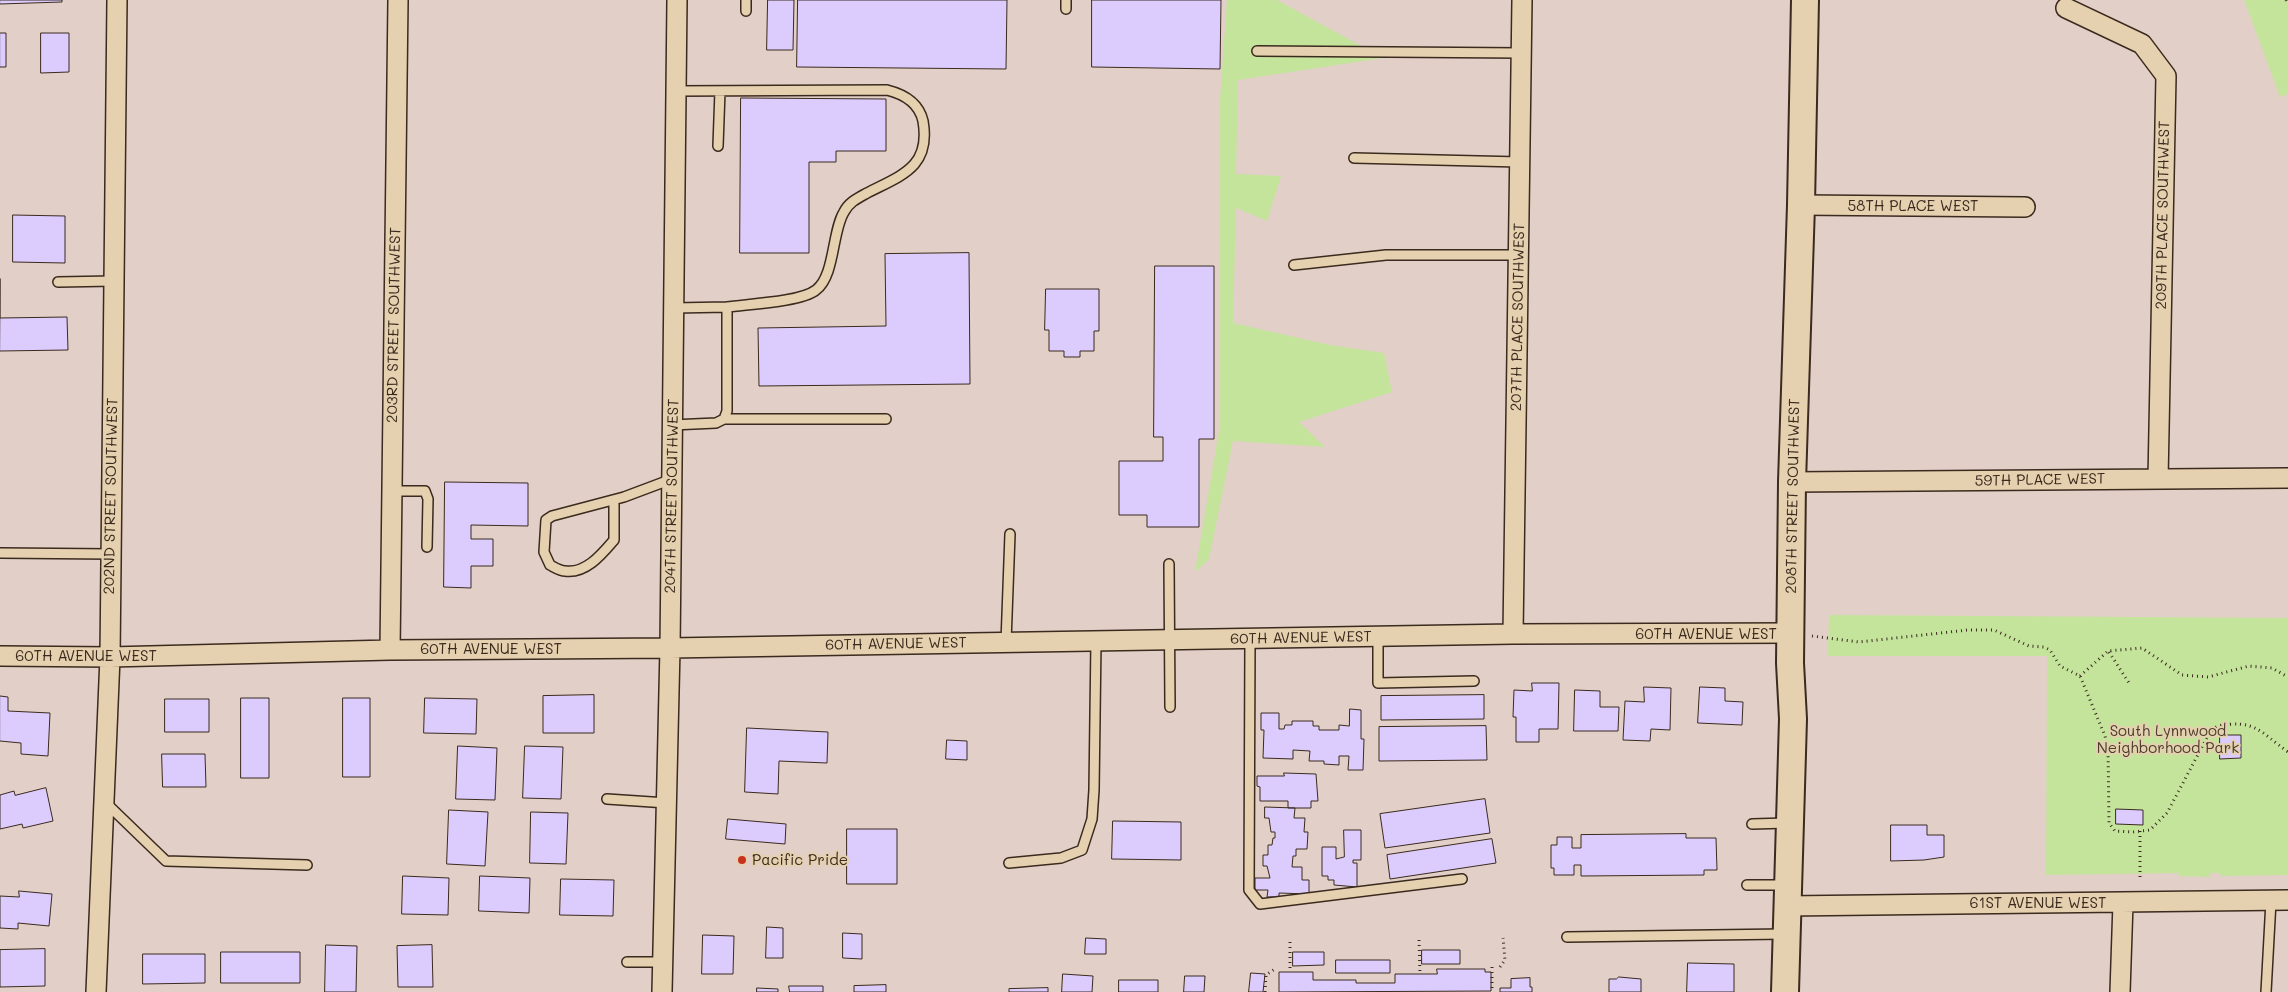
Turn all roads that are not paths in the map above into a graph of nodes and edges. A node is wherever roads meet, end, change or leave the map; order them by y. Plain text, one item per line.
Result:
1 (118, 0) edge
2 (398, 0) edge
3 (677, 0) edge
4 (746, 0) edge
5 (1522, 0) edge
6 (1805, 0) edge
7 (2066, 8) dead end
8 (746, 11) dead end
9 (1257, 51) dead end
10 (1522, 53) junction
11 (676, 91) junction
12 (720, 91) junction
13 (718, 146) dead end
14 (1354, 158) dead end
15 (1520, 162) junction
16 (1802, 205) junction
17 (2024, 207) dead end
18 (1518, 255) junction
19 (1294, 265) dead end
20 (114, 281) junction
21 (58, 282) dead end
22 (727, 307) junction
23 (674, 308) junction
24 (724, 419) junction
25 (886, 419) dead end
26 (672, 426) junction
27 (672, 478) junction
28 (2288, 478) edge
29 (2158, 479) junction
30 (1792, 482) junction
31 (392, 491) junction
32 (614, 500) junction
33 (1010, 534) dead end
34 (427, 547) dead end
35 (0, 553) edge
36 (111, 554) junction
37 (1169, 564) dead end
38 (1792, 633) junction
39 (1513, 634) junction
40 (1378, 636) junction
41 (1250, 638) junction
42 (1170, 640) junction
43 (1096, 641) junction
44 (1006, 642) junction
45 (670, 648) junction
46 (390, 650) junction
47 (0, 656) edge
48 (110, 657) junction
49 (1474, 682) dead end
50 (1170, 707) dead end
51 (607, 799) dead end
52 (104, 802) junction
53 (666, 803) junction
54 (1790, 823) junction
55 (1752, 824) dead end
56 (1009, 863) dead end
57 (307, 865) dead end
58 (1462, 879) dead end
59 (1747, 885) dead end
60 (1788, 895) junction
61 (2279, 901) edge
62 (2123, 903) junction
63 (1786, 934) junction
64 (1567, 937) dead end
65 (627, 962) dead end
66 (662, 962) junction
67 (96, 992) edge
68 (662, 992) edge
69 (1785, 992) edge
70 (2120, 992) edge
71 (2266, 992) edge

1 - 20 street, 202ND STREET SOUTHWEST
2 - 31 street, 203RD STREET SOUTHWEST
3 - 11 street, 204TH STREET SOUTHWEST
4 - 8 lane
5 - 10 street, 207TH PLACE SOUTHWEST
6 - 16 street, 208TH STREET SOUTHWEST
7 - 29 street, 209TH PLACE SOUTHWEST
9 - 10 lane
10 - 15 street, 207TH PLACE SOUTHWEST
11 - 12 lane
11 - 23 street, 204TH STREET SOUTHWEST
12 - 13 lane
12 - 22 lane
14 - 15 lane
15 - 18 street, 207TH PLACE SOUTHWEST
16 - 17 street, 58TH PLACE WEST
16 - 30 street, 208TH STREET SOUTHWEST
18 - 19 lane
18 - 39 street, 207TH PLACE SOUTHWEST
20 - 21 lane
20 - 36 street, 202ND STREET SOUTHWEST
22 - 23 lane
22 - 24 lane
23 - 26 street, 204TH STREET SOUTHWEST
24 - 25 lane
24 - 26 lane
26 - 27 street, 204TH STREET SOUTHWEST
27 - 32 lane
27 - 45 street, 204TH STREET SOUTHWEST
28 - 29 street, 59TH PLACE WEST
29 - 30 street, 59TH PLACE WEST
30 - 38 street, 208TH STREET SOUTHWEST
31 - 34 lane
31 - 46 street, 203RD STREET SOUTHWEST
32 - 32 lane
33 - 44 lane
35 - 36 lane
36 - 48 street, 202ND STREET SOUTHWEST
37 - 42 lane
38 - 39 street, 60TH AVENUE WEST
38 - 54 street, 208TH STREET SOUTHWEST
39 - 40 street, 60TH AVENUE WEST
40 - 41 street, 60TH AVENUE WEST
40 - 49 lane
41 - 42 street, 60TH AVENUE WEST
41 - 58 lane
42 - 43 street, 60TH AVENUE WEST
42 - 50 lane
43 - 44 street, 60TH AVENUE WEST
43 - 56 lane
44 - 45 street, 60TH AVENUE WEST
45 - 46 street, 60TH AVENUE WEST
45 - 53 street, 204TH STREET SOUTHWEST
46 - 48 street, 60TH AVENUE WEST
47 - 48 street, 60TH AVENUE WEST
48 - 52 street, 202ND STREET SOUTHWEST
51 - 53 lane
52 - 57 lane
52 - 67 street, 202ND STREET SOUTHWEST
53 - 66 street, 204TH STREET SOUTHWEST
54 - 55 lane
54 - 60 street, 208TH STREET SOUTHWEST
59 - 60 lane
60 - 62 street, 61ST AVENUE WEST
60 - 63 street, 208TH STREET SOUTHWEST
61 - 62 street, 61ST AVENUE WEST
61 - 71 lane
62 - 70 street
63 - 64 lane
63 - 69 street, 208TH STREET SOUTHWEST
65 - 66 lane
66 - 68 street, 204TH STREET SOUTHWEST

